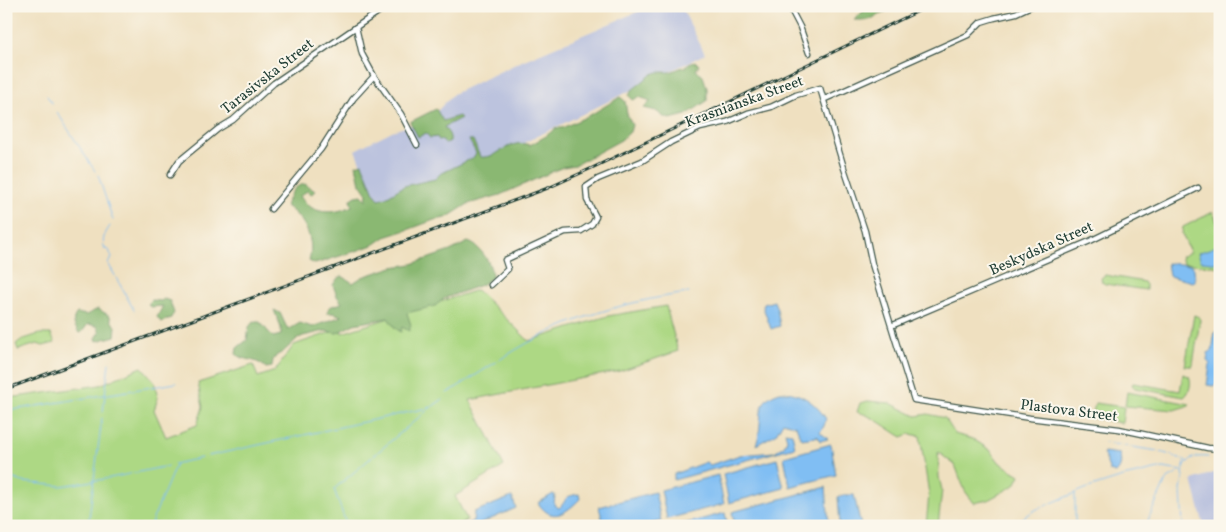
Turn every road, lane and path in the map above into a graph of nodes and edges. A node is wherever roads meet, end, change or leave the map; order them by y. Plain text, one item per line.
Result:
1 (388, 6) edge
2 (789, 6) edge
3 (1032, 6) edge
4 (356, 27) junction
5 (809, 53) dead end
6 (374, 76) junction
7 (824, 99) junction
8 (417, 145) dead end
9 (170, 175) dead end
10 (1198, 188) dead end
11 (271, 209) dead end
12 (491, 285) dead end
13 (891, 326) junction
14 (1220, 449) edge

1 - 4 street, Tarasivska Street
2 - 5 street
3 - 7 street
4 - 6 street
4 - 9 street, Tarasivska Street
6 - 8 street
6 - 11 street
7 - 12 street, Krasnianska Street
7 - 13 street
10 - 13 street, Beskydska Street
13 - 14 street, Plastova Street

